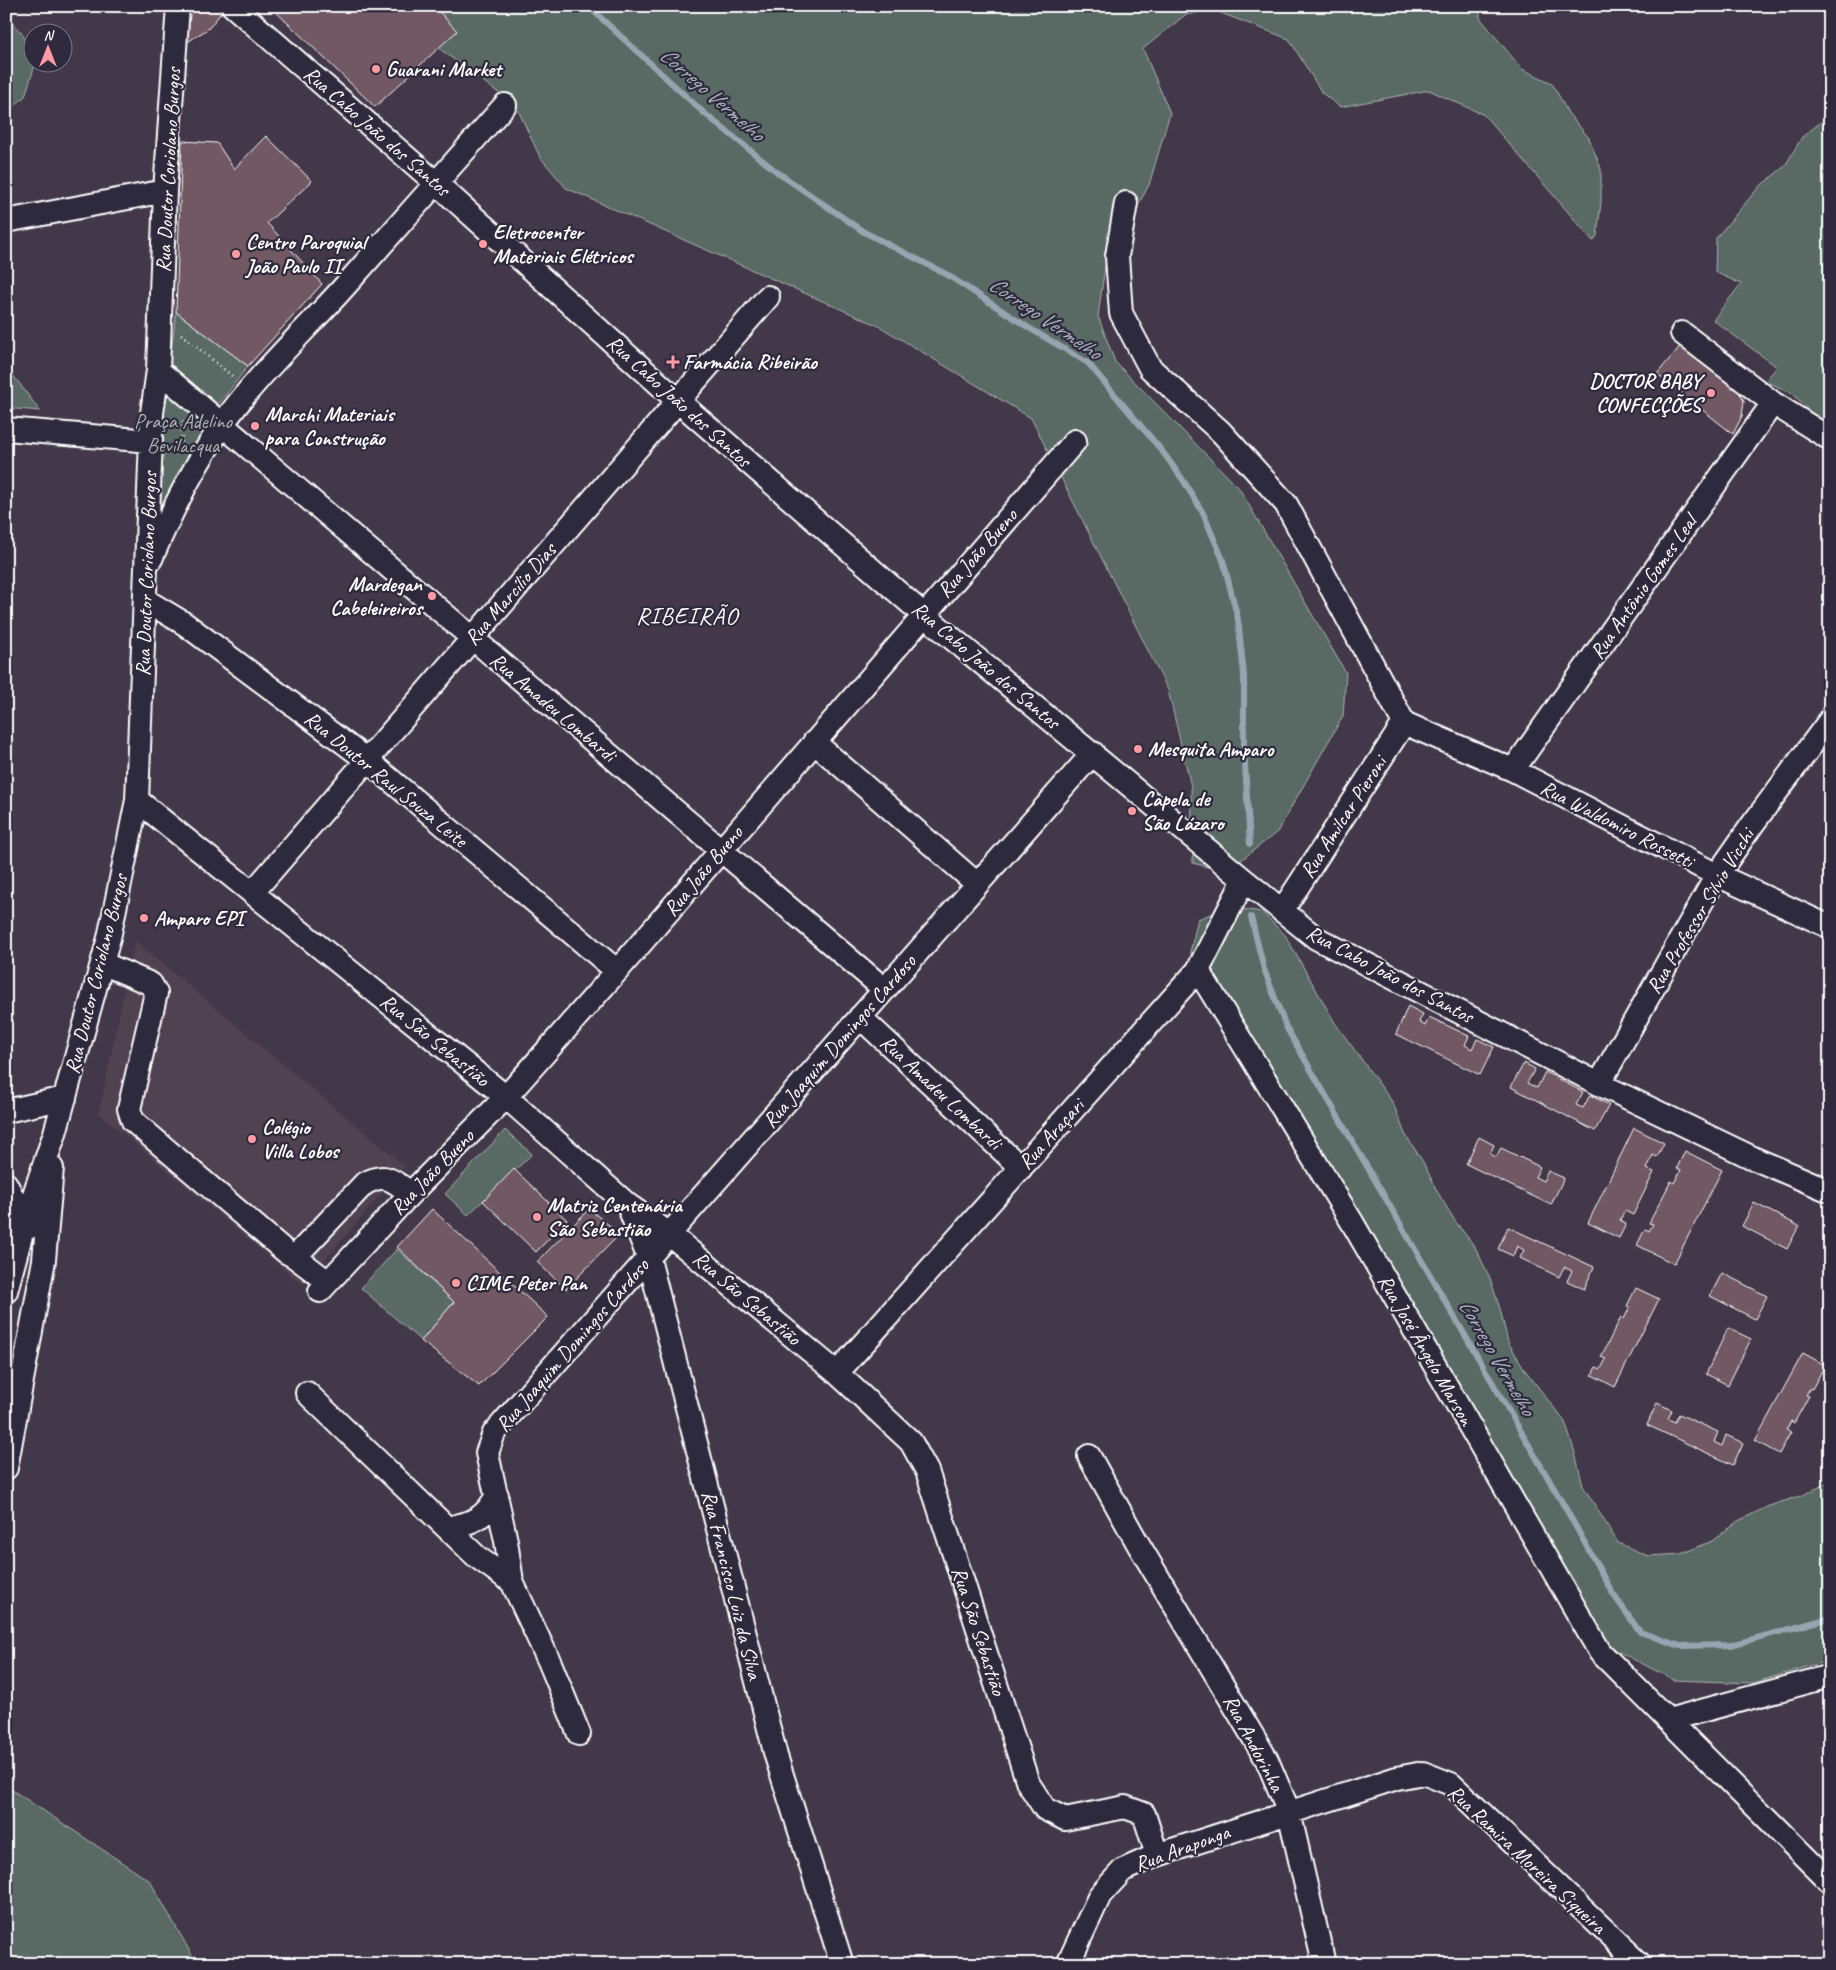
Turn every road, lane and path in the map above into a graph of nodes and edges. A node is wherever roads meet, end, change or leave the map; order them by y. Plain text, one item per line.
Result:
1 (178, 6) edge
2 (233, 6) edge
3 (505, 105) dead end
4 (436, 183) junction
5 (165, 191) junction
6 (1126, 203) dead end
7 (6, 221) edge
8 (768, 297) dead end
9 (160, 318) junction
10 (1682, 333) dead end
11 (158, 370) junction
12 (250, 390) junction
13 (184, 392) junction
14 (678, 401) junction
15 (1773, 404) junction
16 (222, 425) junction
17 (6, 429) edge
18 (1830, 439) edge
19 (151, 441) junction
20 (1074, 441) dead end
21 (181, 448) dead end
22 (145, 572) junction
23 (145, 600) junction
24 (924, 615) junction
25 (472, 638) junction
26 (1830, 720) edge
27 (1404, 723) junction
28 (814, 742) junction
29 (1093, 753) junction
30 (367, 760) junction
31 (1513, 770) junction
32 (137, 800) junction
33 (721, 850) junction
34 (1717, 875) junction
35 (1244, 880) junction
36 (977, 884) junction
37 (253, 892) junction
38 (1282, 911) junction
39 (1830, 927) edge
40 (102, 963) junction
41 (1198, 970) junction
42 (617, 972) junction
43 (884, 989) junction
44 (860, 1017) junction
45 (1599, 1084) junction
46 (506, 1097) junction
47 (65, 1098) junction
48 (6, 1111) edge
49 (55, 1133) junction
50 (1021, 1168) junction
51 (6, 1184) edge
52 (1830, 1191) edge
53 (411, 1193) junction
54 (628, 1205) junction
55 (25, 1221) junction
56 (668, 1233) junction
57 (294, 1258) junction
58 (649, 1258) junction
59 (44, 1260) junction
60 (6, 1288) edge
61 (837, 1373) junction
62 (307, 1393) dead end
63 (1089, 1456) dead end
64 (6, 1468) edge
65 (497, 1495) junction
66 (447, 1528) junction
67 (512, 1582) junction
68 (1830, 1676) edge
69 (1668, 1720) junction
70 (579, 1734) dead end
71 (1289, 1812) junction
72 (1156, 1855) junction
73 (1830, 1882) edge
74 (842, 1964) edge
75 (1068, 1964) edge
76 (1324, 1964) edge
77 (1640, 1964) edge

1 - 5 street, Rua Doutor Coriolano Burgos
2 - 4 street, Rua Cabo João dos Santos
3 - 4 street
4 - 12 street
4 - 14 street, Rua Cabo João dos Santos
5 - 7 street
5 - 9 street, Rua Doutor Coriolano Burgos
6 - 27 street
8 - 14 street, Rua Marcílio Dias
9 - 11 street, Rua Doutor Coriolano Burgos
9 - 12 path
10 - 15 street
11 - 13 street
11 - 19 street, Rua Doutor Coriolano Burgos
12 - 16 street
13 - 16 street
13 - 21 path
14 - 24 street, Rua Cabo João dos Santos
14 - 25 street, Rua Marcílio Dias
15 - 18 street
15 - 31 street, Rua Antônio Gomes Leal
16 - 22 street
16 - 25 street, Rua Amadeu Lombardi
17 - 19 street
19 - 22 street, Rua Doutor Coriolano Burgos
20 - 24 street, Rua João Bueno
22 - 23 street, Rua Doutor Coriolano Burgos
23 - 30 street, Rua Doutor Raul Souza Leite
23 - 32 street, Rua Doutor Coriolano Burgos
24 - 28 street, Rua João Bueno
24 - 29 street, Rua Cabo João dos Santos
25 - 30 street, Rua Marcílio Dias
25 - 33 street, Rua Amadeu Lombardi
26 - 34 street, Rua Professor Silvio Vicchi
27 - 31 street, Rua Waldomiro Rossetti
27 - 38 street, Rua Amilcar Pieroni
28 - 33 street, Rua João Bueno
28 - 36 street
29 - 35 street, Rua Cabo João dos Santos
29 - 36 street, Rua Joaquim Domingos Cardoso
30 - 37 street, Rua Marcílio Dias
30 - 42 street, Rua Doutor Raul Souza Leite
31 - 34 street, Rua Waldomiro Rossetti
32 - 37 street, Rua São Sebastião
32 - 40 street, Rua Doutor Coriolano Burgos
33 - 42 street, Rua João Bueno
33 - 43 street, Rua Amadeu Lombardi
34 - 39 street, Rua Waldomiro Rossetti
34 - 45 street, Rua Professor Silvio Vicchi
35 - 38 street, Rua Cabo João dos Santos
35 - 41 street, Rua Araçari
36 - 43 street, Rua Joaquim Domingos Cardoso
37 - 46 street, Rua São Sebastião
38 - 45 street, Rua Cabo João dos Santos
40 - 47 street, Rua Doutor Coriolano Burgos
40 - 57 street
41 - 50 street, Rua Araçari
41 - 69 street, Rua José Ângelo Marson
42 - 46 street, Rua João Bueno
43 - 44 street, Rua Joaquim Domingos Cardoso
44 - 50 street, Rua Amadeu Lombardi
44 - 56 street, Rua Joaquim Domingos Cardoso
45 - 52 street, Rua Cabo João dos Santos
46 - 53 street, Rua João Bueno
46 - 54 street, Rua São Sebastião
47 - 48 street
47 - 49 street, Rua Doutor Coriolano Burgos
49 - 55 street
49 - 59 street
50 - 61 street, Rua Araçari
51 - 55 street
53 - 57 street
53 - 57 street, Rua João Bueno
54 - 56 street, Rua São Sebastião
54 - 58 street, Rua Francisco Luiz da Silva
55 - 59 street
55 - 60 street
56 - 58 street, Rua Joaquim Domingos Cardoso
56 - 61 street, Rua São Sebastião
58 - 65 street, Rua Joaquim Domingos Cardoso
58 - 74 street, Rua Francisco Luiz da Silva
59 - 64 street
61 - 72 street, Rua São Sebastião
62 - 66 street
63 - 71 street, Rua Andorinha
65 - 66 street
65 - 67 street, Rua Joaquim Domingos Cardoso
66 - 67 street
67 - 70 street
68 - 69 street
69 - 73 street, Rua José Ângelo Marson
71 - 72 street, Rua Araponga
71 - 76 street, Rua Andorinha
71 - 77 street, Rua Ramira Moreira Siqueira
72 - 75 street, Rua Araponga

